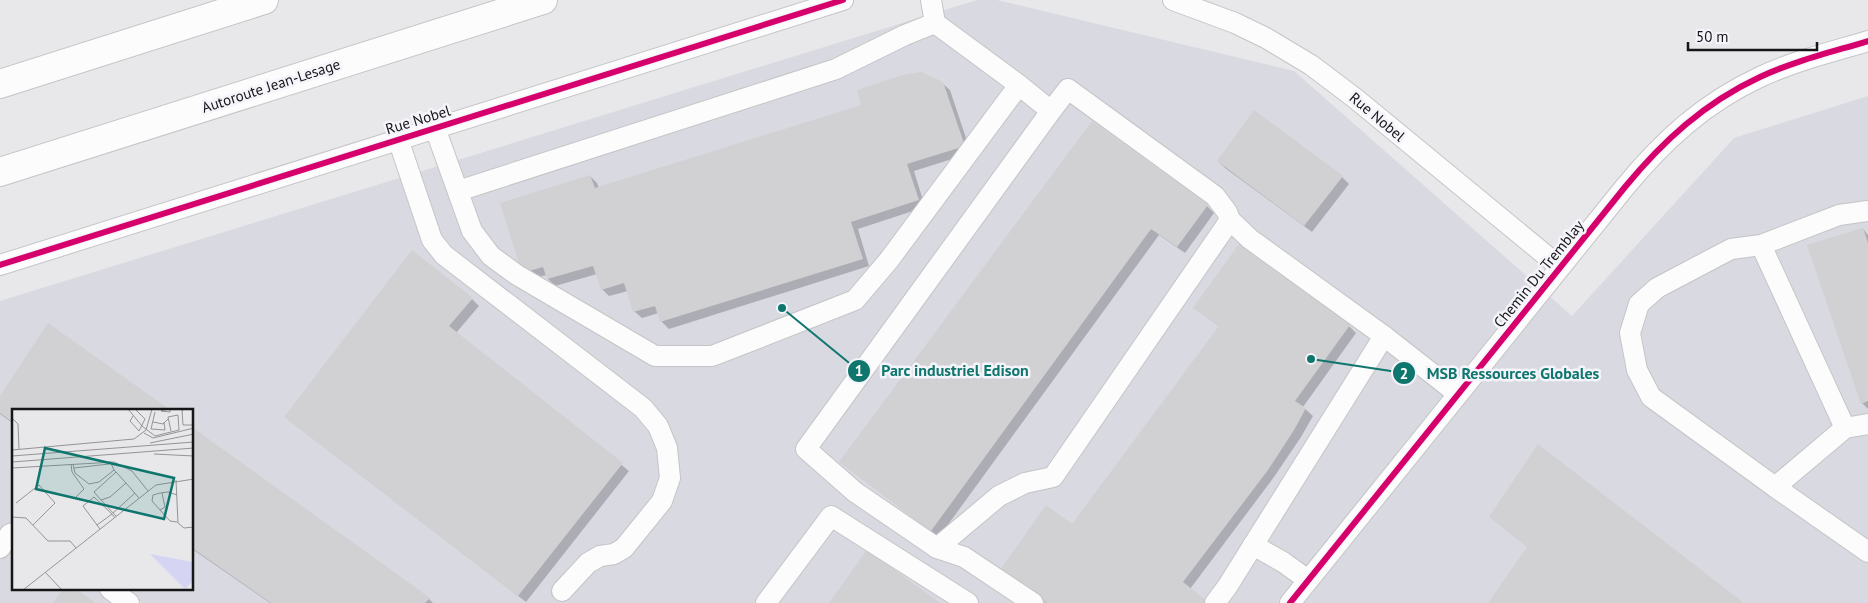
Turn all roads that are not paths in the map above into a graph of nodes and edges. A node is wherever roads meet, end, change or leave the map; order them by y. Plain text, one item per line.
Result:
1 (264, 0) edge
2 (543, 0) edge
3 (843, 0) edge
4 (932, 0) edge
5 (1173, 0) edge
6 (934, 23) junction
7 (1868, 41) edge
8 (0, 84) edge
9 (1019, 85) junction
10 (1051, 110) junction
11 (434, 128) junction
12 (398, 139) junction
13 (0, 172) edge
14 (458, 191) junction
15 (1868, 210) edge
16 (1230, 220) junction
17 (1761, 244) junction
18 (0, 265) edge
19 (1560, 267) junction
20 (1384, 336) junction
21 (1458, 394) junction
22 (1868, 424) edge
23 (1845, 428) junction
24 (1775, 487) junction
25 (12, 534) edge
26 (1253, 545) junction
27 (0, 548) edge
28 (937, 548) junction
29 (1868, 552) edge
30 (1308, 580) junction
31 (111, 590) edge
32 (562, 591) dead end
33 (129, 603) edge
34 (766, 603) edge
35 (968, 603) edge
36 (1033, 603) edge
37 (1215, 603) edge
38 (1290, 603) edge

1 - 8 highway
2 - 13 highway, Autoroute Jean-Lesage
3 - 11 street, Rue Nobel
4 - 6 street
5 - 19 street, Rue Nobel
6 - 9 street
6 - 14 street
7 - 19 street, Chemin Du Tremblay
9 - 10 street
9 - 14 street
10 - 16 street
10 - 28 street
11 - 12 street, Rue Nobel
11 - 14 street
12 - 18 street, Rue Nobel
12 - 32 street
15 - 17 street
16 - 20 street
16 - 28 street
17 - 23 street
17 - 24 street
19 - 21 street, Chemin Du Tremblay
20 - 21 street
20 - 26 street
21 - 30 street, Chemin Du Tremblay
22 - 23 street
23 - 24 street
24 - 29 street
25 - 27 street
26 - 30 street
26 - 37 street
28 - 36 street
30 - 38 street, Chemin Du Tremblay
31 - 33 street
34 - 35 street

